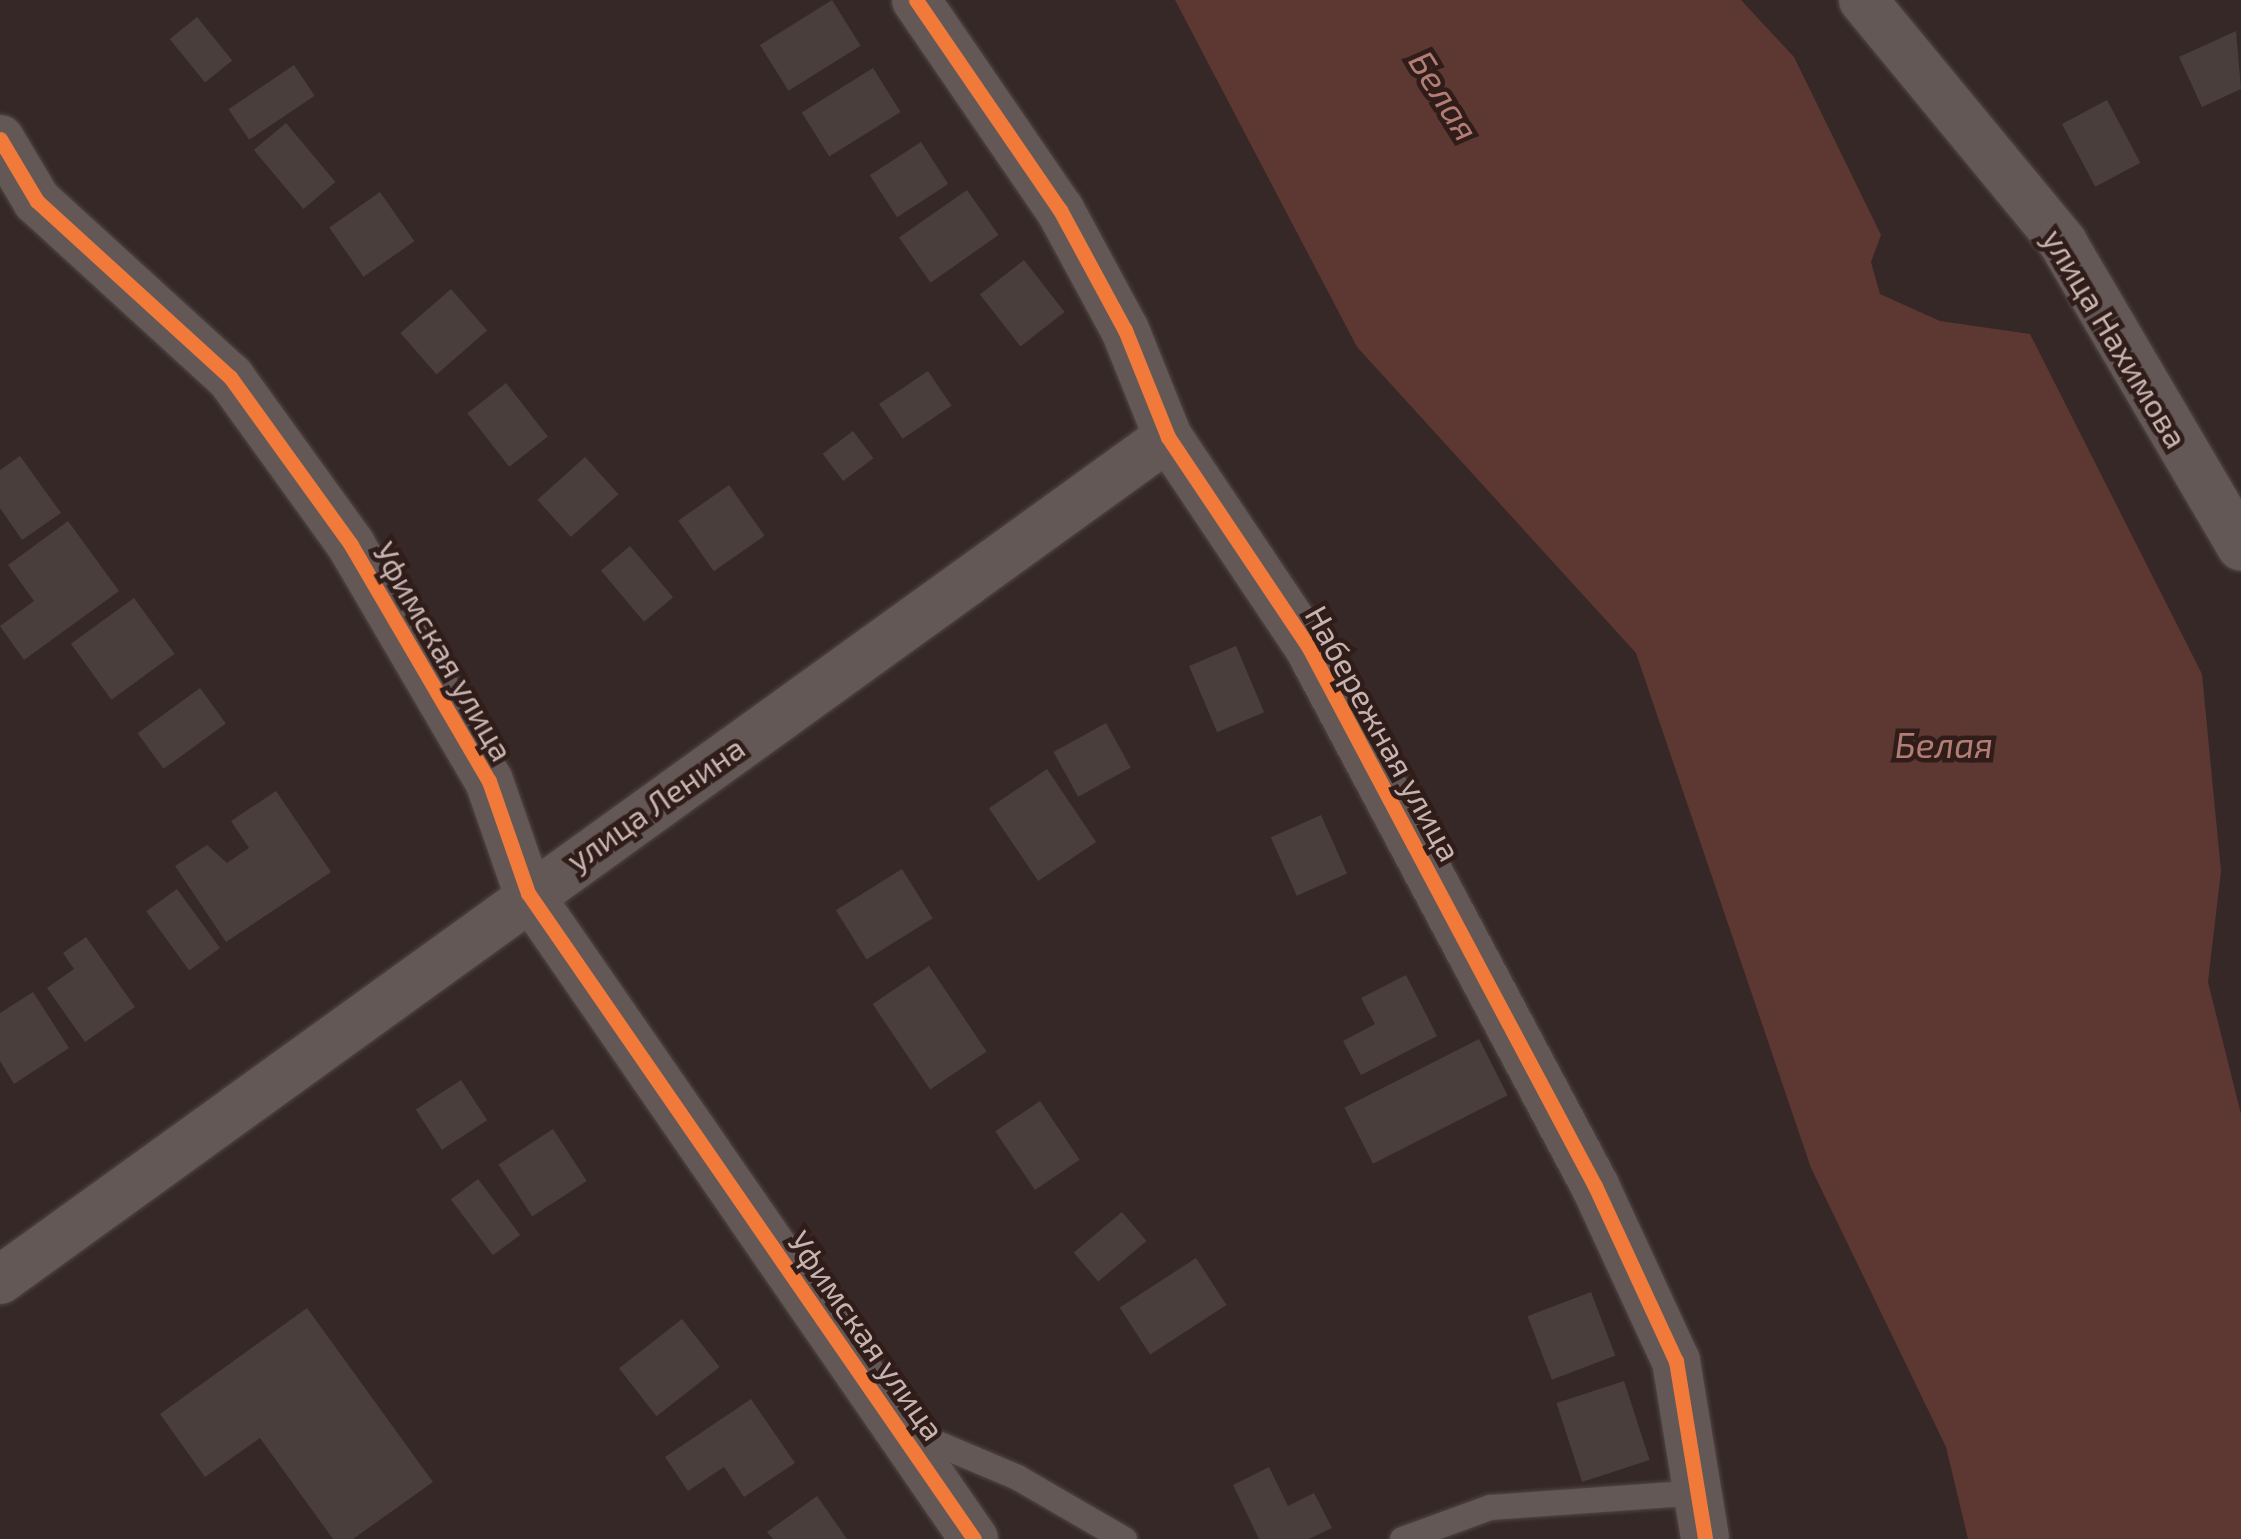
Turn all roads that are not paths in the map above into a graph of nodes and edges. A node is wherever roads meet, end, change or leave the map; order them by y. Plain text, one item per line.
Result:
1 (916, 0) edge
2 (1863, 0) edge
3 (0, 139) edge
4 (1168, 437) junction
5 (2241, 547) edge
6 (528, 893) junction
7 (0, 1280) edge
8 (896, 1426) junction
9 (1700, 1492) junction
10 (974, 1539) edge
11 (1124, 1539) edge
12 (1402, 1539) edge
13 (1705, 1539) edge

1 - 4 street, Набережная улица
2 - 5 street, улица Нахимова
3 - 6 street, Уфимская улица
4 - 6 street, улица Ленина
4 - 9 street, Набережная улица
6 - 7 street, улица Ленина
6 - 8 street, Уфимская улица
8 - 10 street, Уфимская улица
8 - 11 lane
9 - 12 lane
9 - 13 street, Набережная улица

